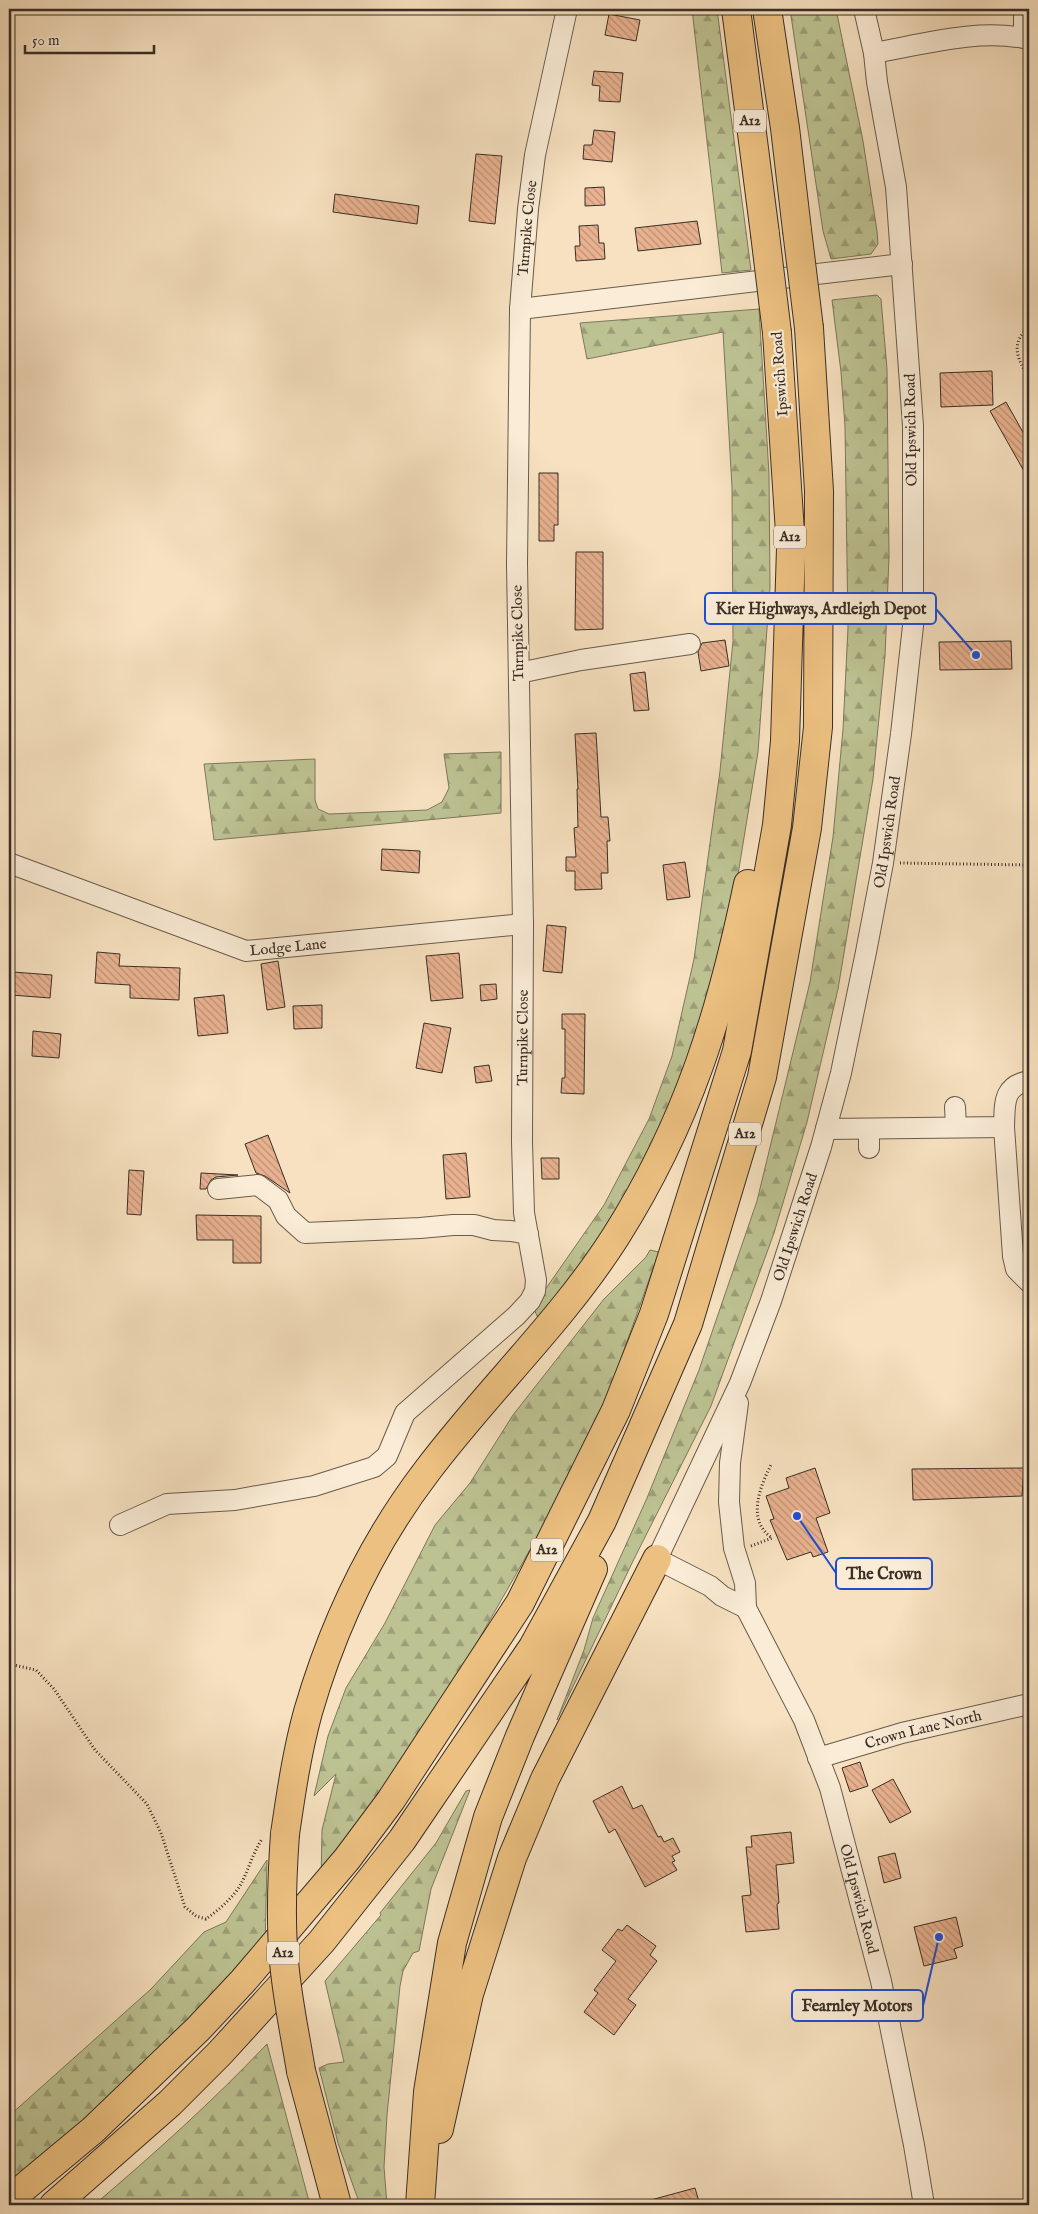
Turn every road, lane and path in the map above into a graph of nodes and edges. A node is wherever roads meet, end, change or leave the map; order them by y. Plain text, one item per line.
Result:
1 (566, 9) edge
2 (736, 9) edge
3 (767, 9) edge
4 (864, 9) edge
5 (1024, 9) edge
6 (1026, 39) edge
7 (874, 53) junction
8 (902, 264) junction
9 (520, 309) junction
10 (1029, 327) edge
11 (1029, 379) edge
12 (690, 644) dead end
13 (519, 673) junction
14 (785, 741) junction
15 (883, 862) junction
16 (9, 863) edge
17 (1029, 865) edge
18 (522, 924) junction
19 (1029, 1081) edge
20 (955, 1106) dead end
21 (956, 1127) junction
22 (1004, 1128) junction
23 (826, 1129) junction
24 (869, 1129) junction
25 (869, 1148) dead end
26 (218, 1189) dead end
27 (528, 1234) junction
28 (1029, 1282) edge
29 (740, 1383) junction
30 (772, 1463) dead end
31 (602, 1521) junction
32 (120, 1525) dead end
33 (735, 1552) junction
34 (657, 1559) junction
35 (746, 1608) junction
36 (9, 1664) edge
37 (1029, 1704) edge
38 (818, 1758) junction
39 (276, 1833) junction
40 (9, 2200) edge
41 (54, 2205) edge
42 (336, 2205) edge
43 (421, 2205) edge
44 (924, 2205) edge

1 - 9 street, Turnpike Close
2 - 14 highway, Ipswich Road / A12, bridge
3 - 31 highway, A12, bridge
4 - 7 street, Old Ipswich Road
5 - 6 street
6 - 7 street
7 - 8 street, Old Ipswich Road
8 - 9 street
8 - 15 street, Old Ipswich Road
9 - 13 street, Turnpike Close
10 - 11 path
12 - 13 street
13 - 18 street, Turnpike Close
14 - 39 highway, A12
14 - 40 highway, A12
15 - 17 path
15 - 23 street, Old Ipswich Road
16 - 18 street, Lodge Lane
18 - 27 street, Turnpike Close
19 - 22 street
20 - 21 street
21 - 22 street
21 - 24 street
22 - 28 street
23 - 24 street
23 - 29 street, Old Ipswich Road
24 - 25 street
26 - 27 street
27 - 32 street, Turnpike Close
29 - 33 street, Old Ipswich Road
29 - 34 street, Old Ipswich Road
30 - 33 path
31 - 41 highway, A12
31 - 43 highway, A12
33 - 35 street, Old Ipswich Road
34 - 35 street
34 - 43 highway, A12
35 - 38 street, Old Ipswich Road
36 - 39 path
37 - 38 street, Crown Lane North
38 - 44 street, Old Ipswich Road
39 - 42 highway, A12, bridge

